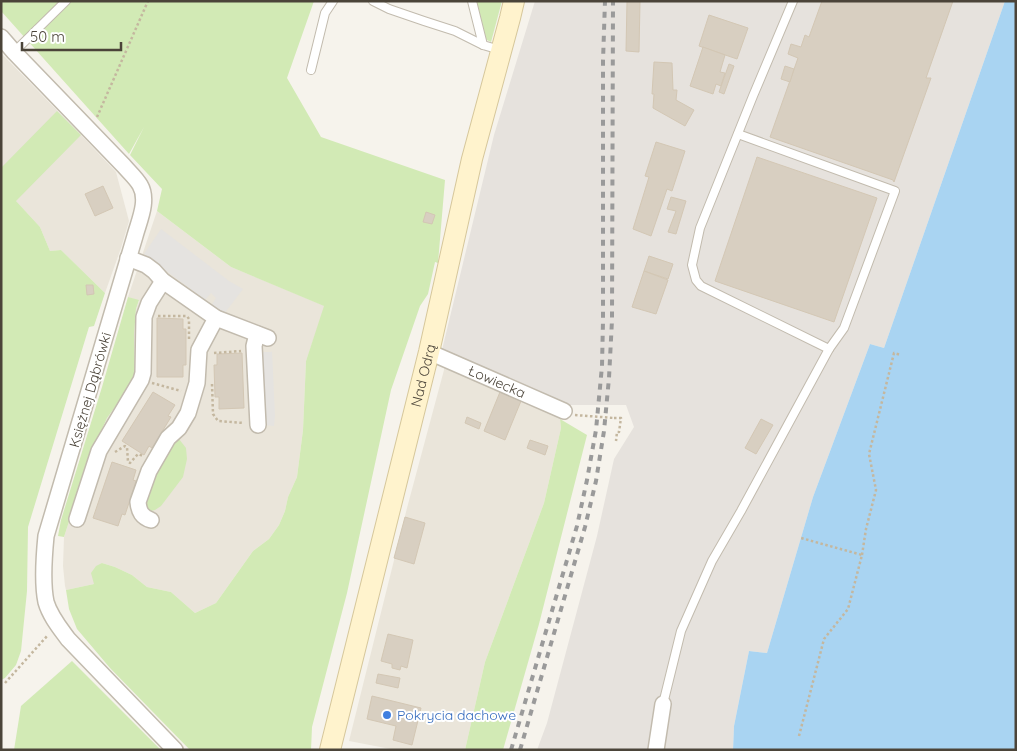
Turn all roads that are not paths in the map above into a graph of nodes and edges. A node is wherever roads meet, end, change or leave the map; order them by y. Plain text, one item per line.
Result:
1 (66, 1) edge
2 (333, 1) edge
3 (373, 1) edge
4 (472, 1) edge
5 (514, 1) edge
6 (793, 1) edge
7 (1, 37) edge
8 (492, 48) junction
9 (14, 52) junction
10 (311, 70) dead end
11 (738, 134) junction
12 (128, 258) junction
13 (163, 281) junction
14 (216, 318) junction
15 (829, 349) junction
16 (429, 352) junction
17 (569, 413) road end
18 (258, 418) road end
19 (77, 519) dead end
20 (151, 520) dead end
21 (663, 704) joint
22 (175, 750) edge
23 (330, 750) edge
24 (656, 750) edge

1 - 9 lane
2 - 10 lane
3 - 8 lane
4 - 8 lane
5 - 8 street, Nad Odrą
6 - 11 lane
7 - 9 street, Księżnej Dąbrówki
8 - 16 street, Nad Odrą
9 - 12 street, Księżnej Dąbrówki
11 - 15 lane
11 - 15 lane
12 - 13 street
12 - 22 street, Księżnej Dąbrówki
13 - 14 street
13 - 19 street
14 - 18 street
14 - 20 street
15 - 21 lane
16 - 17 street, Łowiecka
16 - 23 street, Nad Odrą
21 - 24 street

